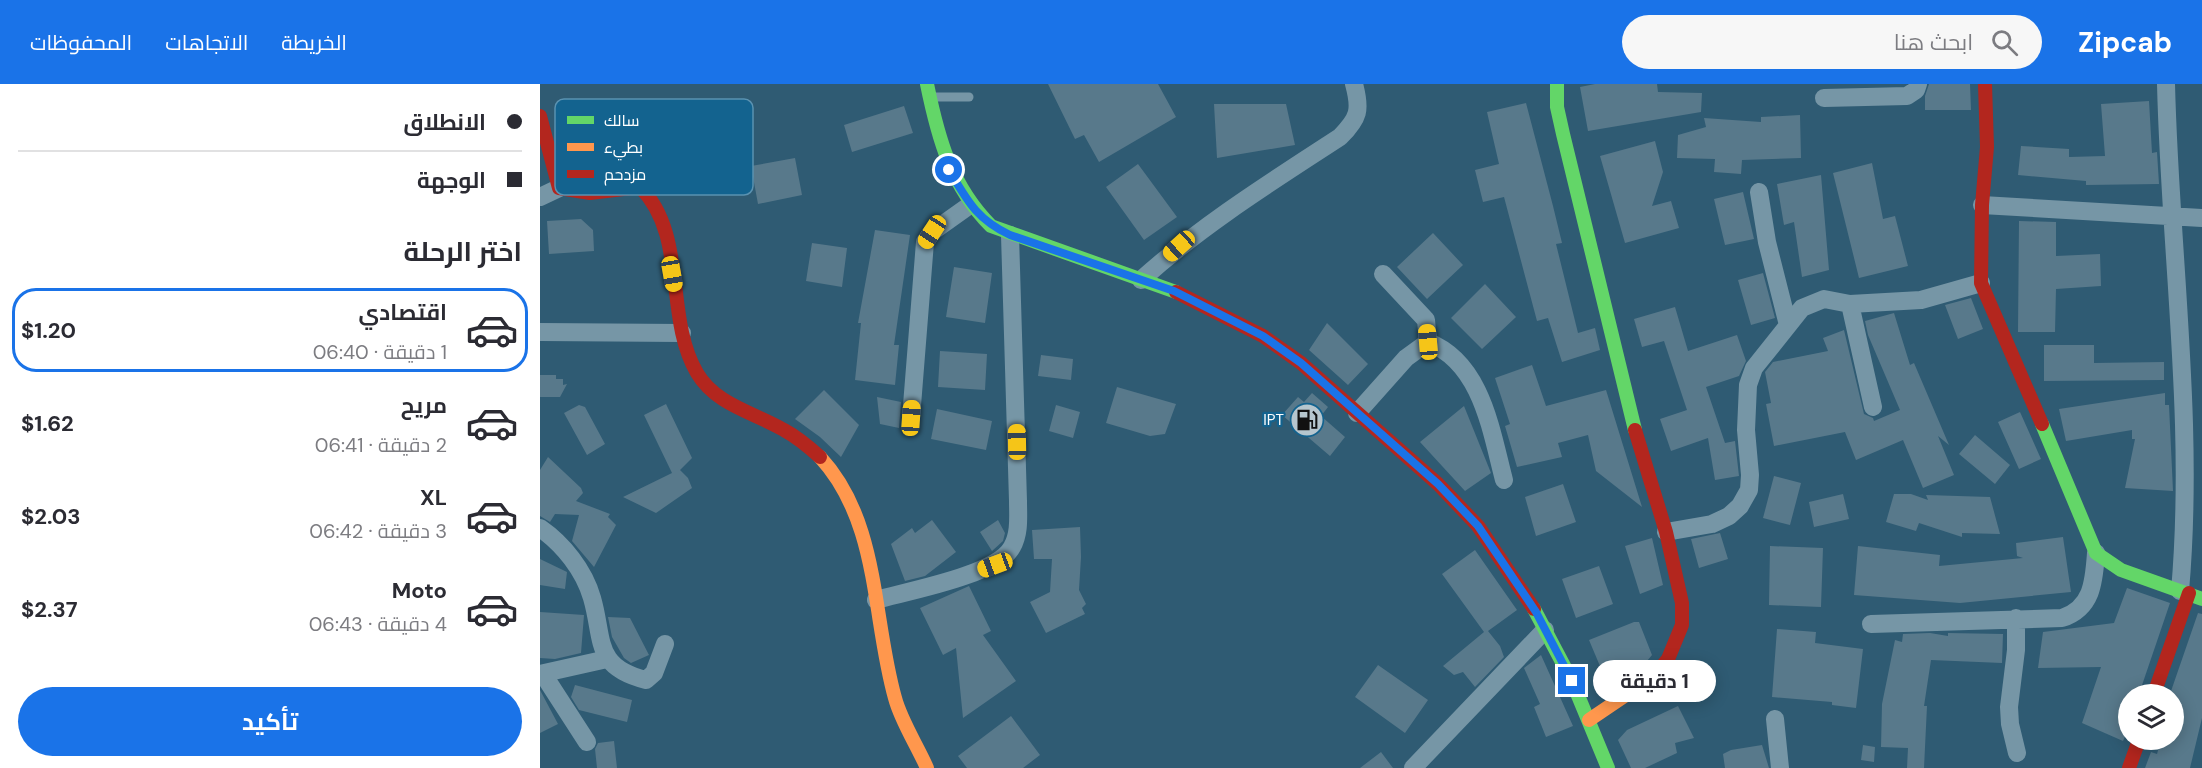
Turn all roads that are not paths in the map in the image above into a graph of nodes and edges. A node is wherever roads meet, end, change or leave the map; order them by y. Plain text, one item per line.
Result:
1 (1354, 84) edge
2 (1557, 84) edge
3 (1917, 84) edge
4 (1985, 84) edge
5 (2166, 84) edge
6 (928, 90) edge
7 (969, 97) dead end
8 (1824, 98) dead end
9 (540, 116) edge
10 (555, 177) edge
11 (555, 190) edge
12 (1759, 192) dead end
13 (651, 195) edge
14 (540, 196) edge
15 (970, 205) junction
16 (1982, 205) junction
17 (2171, 214) junction
18 (2202, 218) edge
19 (1010, 235) junction
20 (1383, 274) dead end
21 (1141, 280) junction
22 (1981, 283) junction
23 (1850, 304) junction
24 (1788, 325) junction
25 (540, 332) edge
26 (682, 333) junction
27 (1428, 342) junction
28 (1873, 407) dead end
29 (1357, 413) junction
30 (911, 418) dead end
31 (1504, 480) dead end
32 (540, 528) edge
33 (1666, 532) junction
34 (2096, 553) junction
35 (2191, 594) edge
36 (876, 600) junction
37 (2016, 618) junction
38 (1871, 624) dead end
39 (1545, 630) junction
40 (665, 644) dead end
41 (607, 659) junction
42 (541, 674) edge
43 (2158, 684) edge
44 (1774, 719) dead end
45 (1589, 720) junction
46 (587, 742) dead end
47 (2135, 750) edge
48 (2017, 753) dead end
49 (927, 768) edge
50 (1413, 768) edge
51 (1608, 768) edge
52 (1780, 768) edge
53 (2129, 768) edge

1 - 21 street
2 - 33 street
3 - 8 street
4 - 16 street
5 - 17 street
6 - 7 lane
6 - 15 street
9 - 10 street
11 - 14 street
12 - 24 street
13 - 26 street
15 - 19 street
15 - 30 street
16 - 17 street
16 - 22 street
17 - 18 street
17 - 35 street
19 - 21 street
19 - 36 street
20 - 27 street
21 - 29 street
22 - 23 street
22 - 34 street
23 - 24 street
23 - 28 street
24 - 33 street
25 - 26 street
26 - 36 street
27 - 29 street
27 - 31 street
29 - 39 street
32 - 41 street
33 - 45 street
34 - 35 street
34 - 37 street
35 - 43 street
36 - 49 street
37 - 38 street
37 - 48 street
39 - 45 street
39 - 50 street
40 - 41 street
41 - 42 street
42 - 46 street
44 - 52 street
45 - 51 street
47 - 53 street

